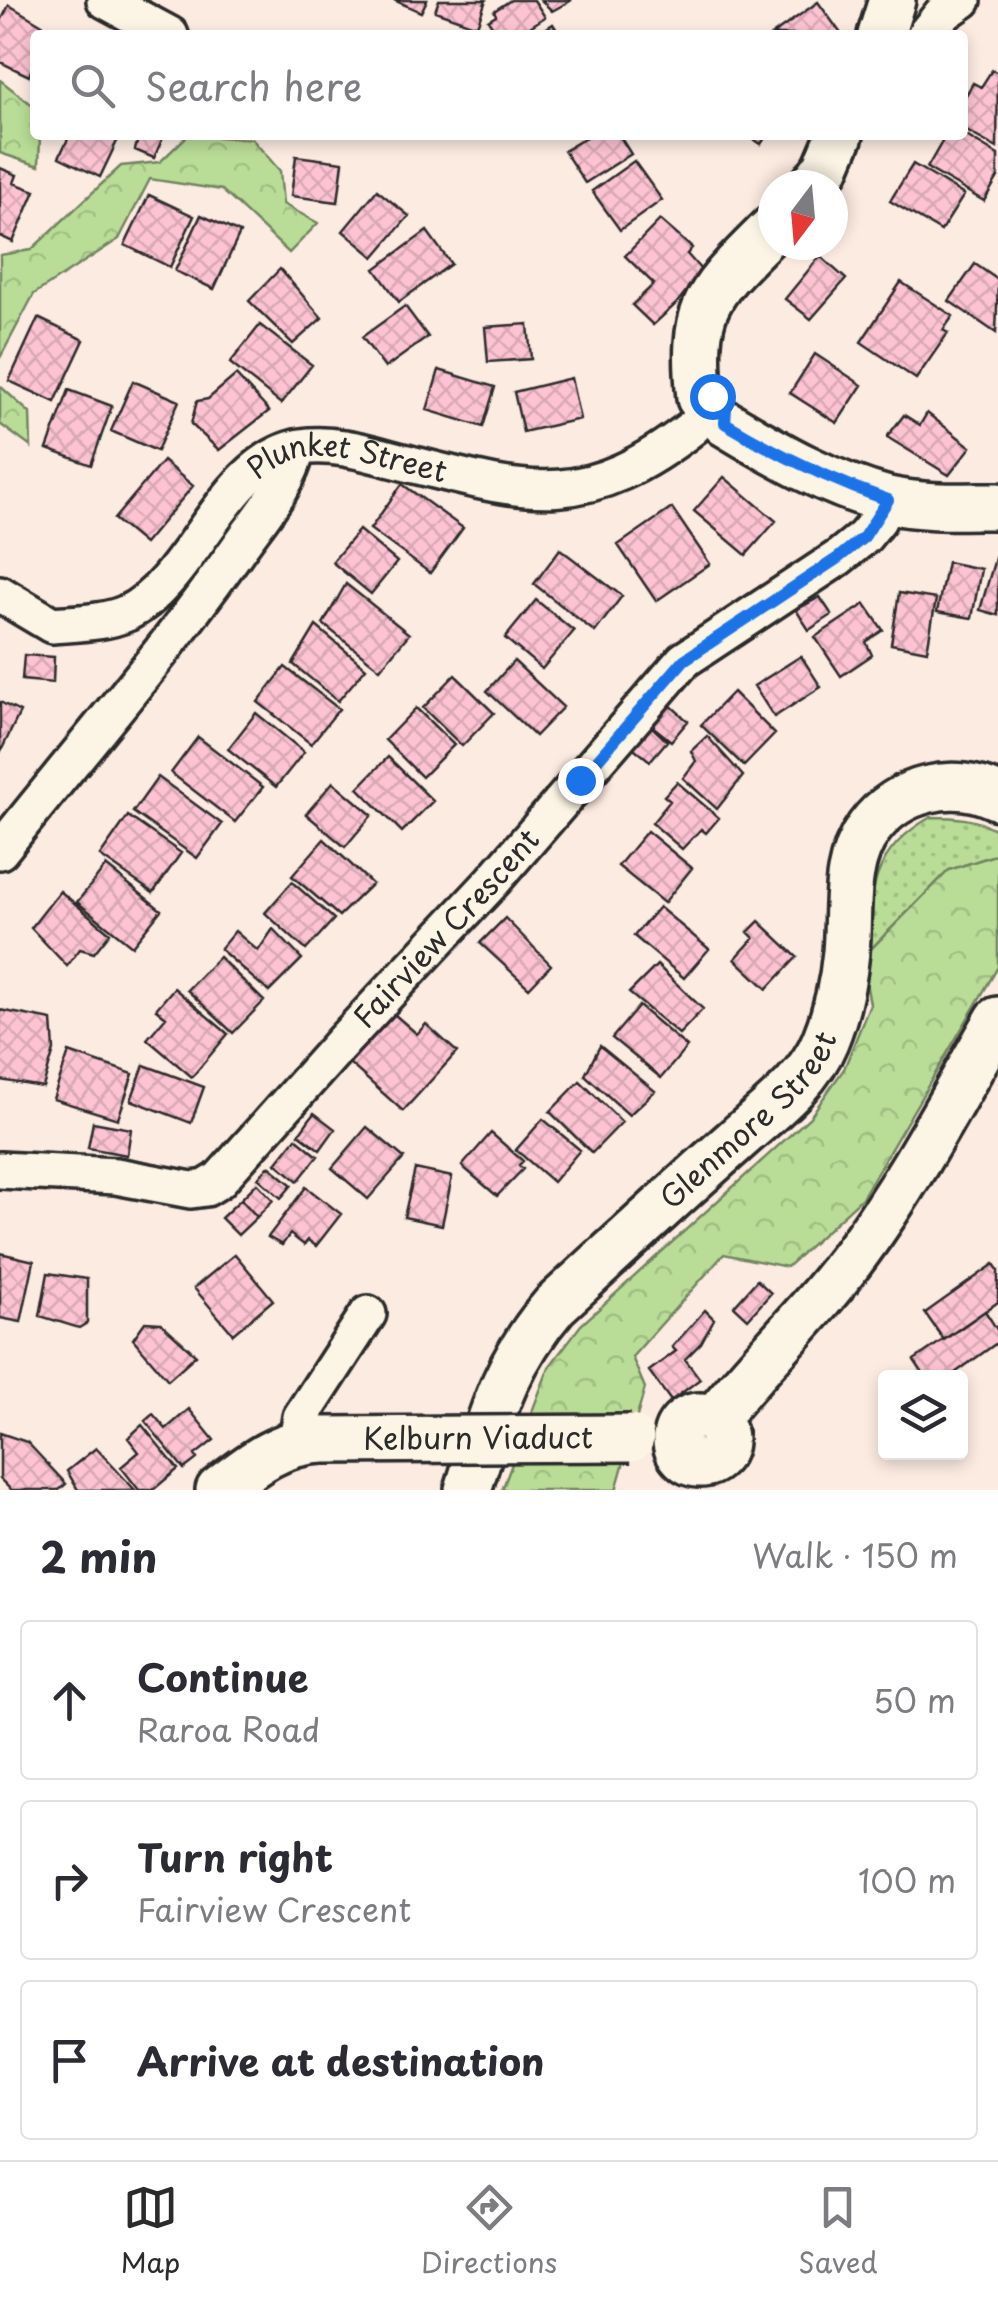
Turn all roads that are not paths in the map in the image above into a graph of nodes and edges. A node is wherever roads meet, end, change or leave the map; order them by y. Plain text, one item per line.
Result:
1 (105, 0) edge
2 (892, 0) edge
3 (962, 0) edge
4 (161, 30) edge
5 (883, 30) edge
6 (929, 30) edge
7 (847, 140) edge
8 (824, 170) edge
9 (758, 243) edge
10 (706, 416) junction
11 (297, 448) junction
12 (888, 500) junction
13 (998, 506) edge
14 (0, 594) edge
15 (998, 797) edge
16 (0, 852) edge
17 (998, 1020) edge
18 (0, 1170) edge
19 (368, 1314) dead end
20 (310, 1441) junction
21 (706, 1459) edge
22 (218, 1490) edge
23 (468, 1490) edge

1 - 4 street
2 - 5 main road
3 - 6 street
7 - 8 main road
9 - 10 main road
10 - 11 street, Plunket Street
10 - 12 main road
11 - 14 street, Plunket Street
11 - 16 street
12 - 13 main road
12 - 18 street, Fairview Crescent
15 - 23 main road, Glenmore Street
17 - 21 main road
19 - 20 street
20 - 21 main road, Kelburn Viaduct, bridge
20 - 22 main road

